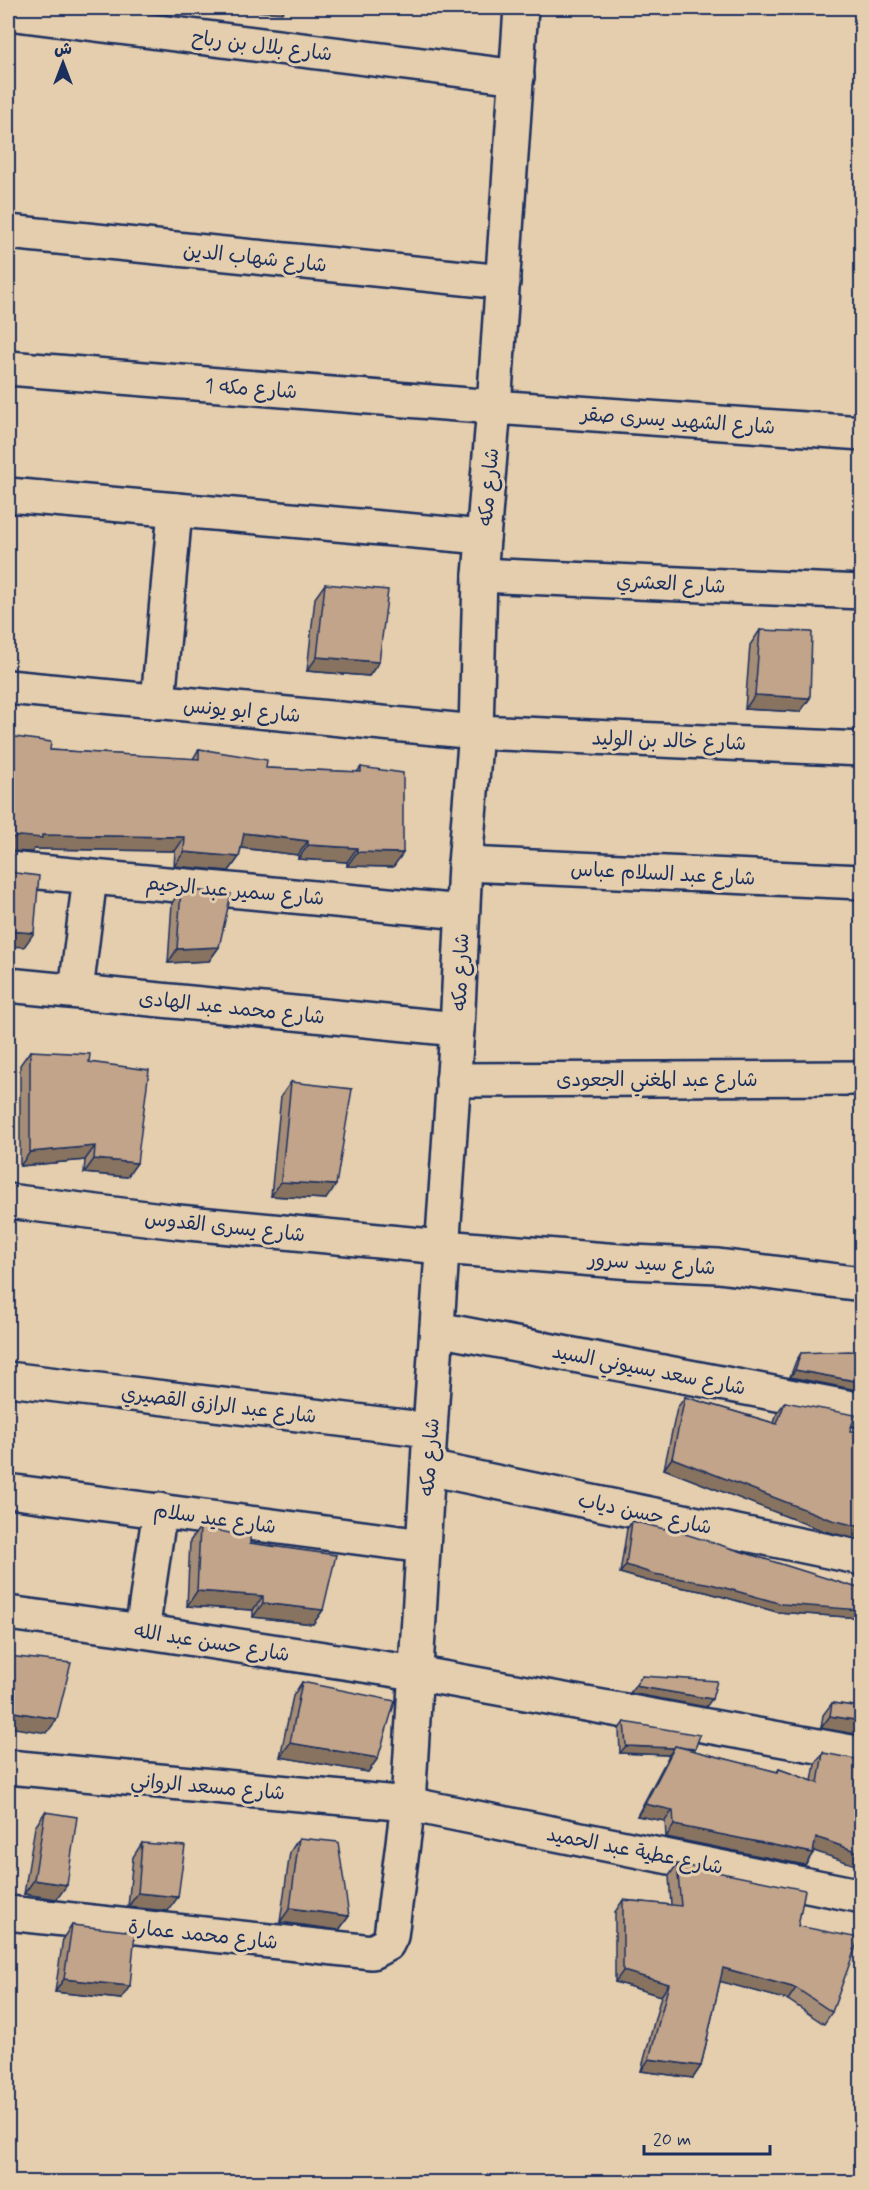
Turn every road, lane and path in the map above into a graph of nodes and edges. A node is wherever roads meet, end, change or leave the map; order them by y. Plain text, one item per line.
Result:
1 (521, 8) edge
2 (8, 14) edge
3 (517, 77) junction
4 (8, 232) edge
5 (503, 282) junction
6 (8, 368) edge
7 (494, 407) junction
8 (861, 433) edge
9 (8, 495) edge
10 (175, 510) junction
11 (483, 537) junction
12 (480, 575) junction
13 (861, 592) edge
14 (8, 687) edge
15 (159, 702) junction
16 (476, 732) junction
17 (861, 749) edge
18 (465, 864) junction
19 (8, 869) edge
20 (90, 877) junction
21 (861, 882) edge
22 (462, 912) junction
23 (8, 985) edge
24 (76, 992) junction
25 (457, 1029) junction
26 (861, 1078) edge
27 (453, 1080) junction
28 (8, 1201) edge
29 (442, 1247) junction
30 (861, 1284) edge
31 (437, 1329) junction
32 (8, 1379) edge
33 (861, 1410) edge
34 (430, 1430) junction
35 (428, 1468) junction
36 (8, 1491) edge
37 (160, 1510) junction
38 (423, 1546) junction
39 (861, 1557) edge
40 (8, 1613) edge
41 (142, 1631) junction
42 (415, 1673) junction
43 (861, 1754) edge
44 (8, 1767) edge
45 (408, 1804) junction
46 (861, 1896) edge
47 (8, 1913) edge
48 (391, 1936) joint

1 - 3 street, شارع مكه
2 - 3 street, شارع بلال بن رباح
3 - 5 street, شارع مكه
4 - 5 street, شارع شهاب الدين
5 - 7 street, شارع مكه
6 - 7 street, شارع مكه 1
7 - 8 street, شارع الشهيد يسرى صقر
7 - 11 street, شارع مكه
9 - 10 street
10 - 11 street
10 - 15 street
11 - 12 street, شارع مكه
12 - 13 street, شارع العشري
12 - 16 street, شارع مكه
14 - 15 street, شارع ابو يونس
15 - 16 street, شارع ابو يونس
16 - 17 street, شارع خالد بن الوليد
16 - 18 street, شارع مكه
18 - 21 street, شارع عبد السلام عباس
18 - 22 street, شارع مكه
19 - 20 street, شارع سمير عبد الرحيم
20 - 22 street, شارع سمير عبد الرحيم
20 - 24 street
22 - 25 street, شارع مكه
23 - 24 street, شارع محمد عبد الهادى
24 - 25 street, شارع محمد عبد الهادى
25 - 27 street, شارع مكه
26 - 27 street, شارع عبد المغني الجعودى
27 - 29 street, شارع مكه
28 - 29 street, شارع يسرى القدوس
29 - 30 street, شارع سيد سرور
29 - 31 street, شارع مكه
31 - 33 street, شارع سعد بسيوني السيد
31 - 34 street, شارع مكه
32 - 34 street, شارع عبد الرازق القصيري
34 - 35 street, شارع مكه
35 - 38 street, شارع مكه
35 - 39 street, شارع حسن دياب
36 - 37 street, شارع عيد سلام
37 - 38 street, شارع عيد سلام
37 - 41 street
38 - 42 street, شارع مكه
40 - 41 street, شارع حسن عبد الله
41 - 42 street, شارع حسن عبد الله
42 - 43 street, شارع حسن عبد الله
42 - 45 street, شارع مكه
44 - 45 street, شارع مسعد الرواني
45 - 46 street, شارع عطية عبد الحميد
45 - 48 street, شارع مكه
47 - 48 street, شارع محمد عمارة

